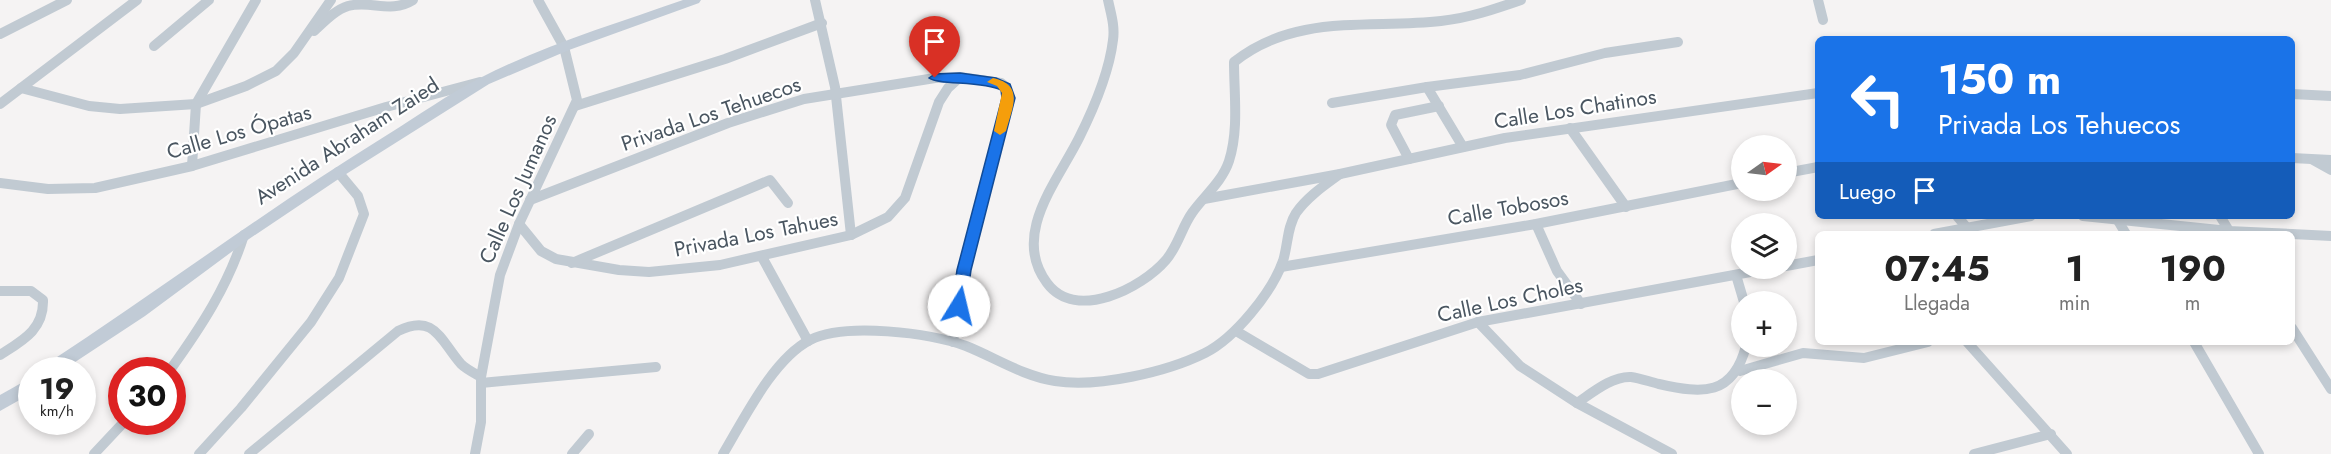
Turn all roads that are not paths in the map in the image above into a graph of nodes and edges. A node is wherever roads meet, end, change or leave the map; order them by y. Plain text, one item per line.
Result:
1 (67, 0) edge
2 (137, 0) edge
3 (209, 0) edge
4 (256, 0) edge
5 (331, 0) edge
6 (413, 0) edge
7 (538, 0) edge
8 (695, 0) edge
9 (815, 0) edge
10 (1108, 0) edge
11 (1521, 0) edge
12 (1818, 0) edge
13 (1822, 20) dead end
14 (822, 23) junction
15 (0, 34) edge
16 (1678, 42) dead end
17 (301, 44) junction
18 (154, 46) dead end
19 (564, 47) junction
20 (960, 77) junction
21 (484, 81) junction
22 (1427, 87) junction
23 (21, 88) junction
24 (835, 93) junction
25 (1815, 93) edge
26 (2295, 94) edge
27 (2331, 96) edge
28 (1332, 103) dead end
29 (0, 104) edge
30 (195, 104) junction
31 (575, 106) junction
32 (1439, 106) junction
33 (1570, 128) junction
34 (1463, 147) junction
35 (2295, 158) edge
36 (1408, 159) junction
37 (2310, 159) junction
38 (2331, 160) edge
39 (192, 166) junction
40 (1815, 168) edge
41 (2331, 170) edge
42 (1797, 171) edge
43 (338, 172) junction
44 (1340, 174) junction
45 (0, 183) edge
46 (1731, 185) edge
47 (1204, 199) junction
48 (530, 200) junction
49 (788, 203) dead end
50 (1626, 207) junction
51 (1960, 219) edge
52 (2018, 219) edge
53 (2117, 219) joint
54 (519, 224) junction
55 (1536, 224) junction
56 (1970, 230) edge
57 (2124, 231) edge
58 (2221, 231) edge
59 (2295, 234) edge
60 (244, 235) junction
61 (851, 235) junction
62 (2331, 236) edge
63 (762, 257) junction
64 (1815, 261) edge
65 (572, 263) junction
66 (1797, 264) edge
67 (1281, 267) junction
68 (1731, 276) edge
69 (0, 291) edge
70 (1581, 304) junction
71 (1478, 322) junction
72 (1236, 331) junction
73 (2295, 333) edge
74 (808, 341) junction
75 (953, 342) junction
76 (1916, 345) edge
77 (1970, 345) edge
78 (2196, 345) edge
79 (0, 355) edge
80 (71, 357) edge
81 (179, 357) edge
82 (656, 367) dead end
83 (1746, 369) edge
84 (481, 380) junction
85 (1731, 381) edge
86 (2331, 389) edge
87 (18, 393) edge
88 (1577, 402) junction
89 (0, 404) edge
90 (589, 434) dead end
91 (2051, 434) junction
92 (112, 435) edge
93 (94, 454) edge
94 (199, 454) edge
95 (249, 454) edge
96 (475, 454) edge
97 (572, 454) edge
98 (723, 454) edge
99 (1672, 454) edge
100 (1974, 454) edge
101 (2067, 454) edge
102 (2259, 454) edge

1 - 15 street
2 - 23 street
3 - 18 street
4 - 30 street
5 - 17 street
6 - 17 street
7 - 19 street, Calle Los Jumanos
8 - 19 street, Avenida Abraham Zaied
9 - 14 street
10 - 47 street
11 - 47 street
12 - 13 street
14 - 24 street
14 - 31 street
16 - 22 street
17 - 30 street
19 - 21 street, Avenida Abraham Zaied
19 - 31 street, Calle Los Jumanos
20 - 24 street, Privada Los Tehuecos
20 - 61 street, Privada Los Tahues
20 - 75 street, Privada Los Tehuecos
21 - 39 street, Calle Los Ópatas
21 - 43 street, Avenida Abraham Zaied
22 - 28 street
22 - 32 street
23 - 29 street
23 - 30 street
24 - 48 street, Privada Los Tehuecos
24 - 61 street
25 - 33 street, Calle Los Chatinos
26 - 27 street
30 - 39 street
31 - 48 street, Calle Los Jumanos
32 - 34 street
32 - 36 street
33 - 34 street, Calle Los Chatinos
33 - 50 street
34 - 36 street, Calle Los Chatinos
35 - 37 street
36 - 44 street, Calle Los Chatinos
37 - 38 street
37 - 41 street
39 - 45 street, Calle Los Ópatas
40 - 42 street
43 - 60 street, Avenida Abraham Zaied
43 - 94 street
44 - 47 street, Calle Los Chatinos
44 - 67 street, Calle Los Chatinos
46 - 50 street, Calle Tobosos
48 - 54 street, Calle Los Jumanos
49 - 65 street
50 - 55 street, Calle Tobosos
51 - 56 street
52 - 56 street
53 - 57 street
53 - 58 street
54 - 65 street, Privada Los Tahues
54 - 84 street, Calle Los Jumanos
55 - 67 street, Calle Tobosos
55 - 70 street
59 - 62 street
60 - 80 street, Avenida Abraham Zaied
60 - 81 street
61 - 63 street, Privada Los Tahues
63 - 65 street, Privada Los Tahues
63 - 74 street
64 - 66 street
67 - 72 street, Calle Los Chatinos
68 - 70 street, Calle Los Choles
69 - 79 street
70 - 71 street, Calle Los Choles
71 - 72 street, Calle Los Choles
71 - 88 street
72 - 75 street, Calle Los Chatinos
73 - 86 street
74 - 75 street, Calle Los Chatinos
74 - 98 street
76 - 83 street
77 - 91 street
78 - 102 street
82 - 84 street
84 - 95 street
84 - 96 street, Calle Los Jumanos
85 - 88 street
87 - 89 street
88 - 99 street
90 - 97 street
91 - 100 street
91 - 101 street
92 - 93 street

